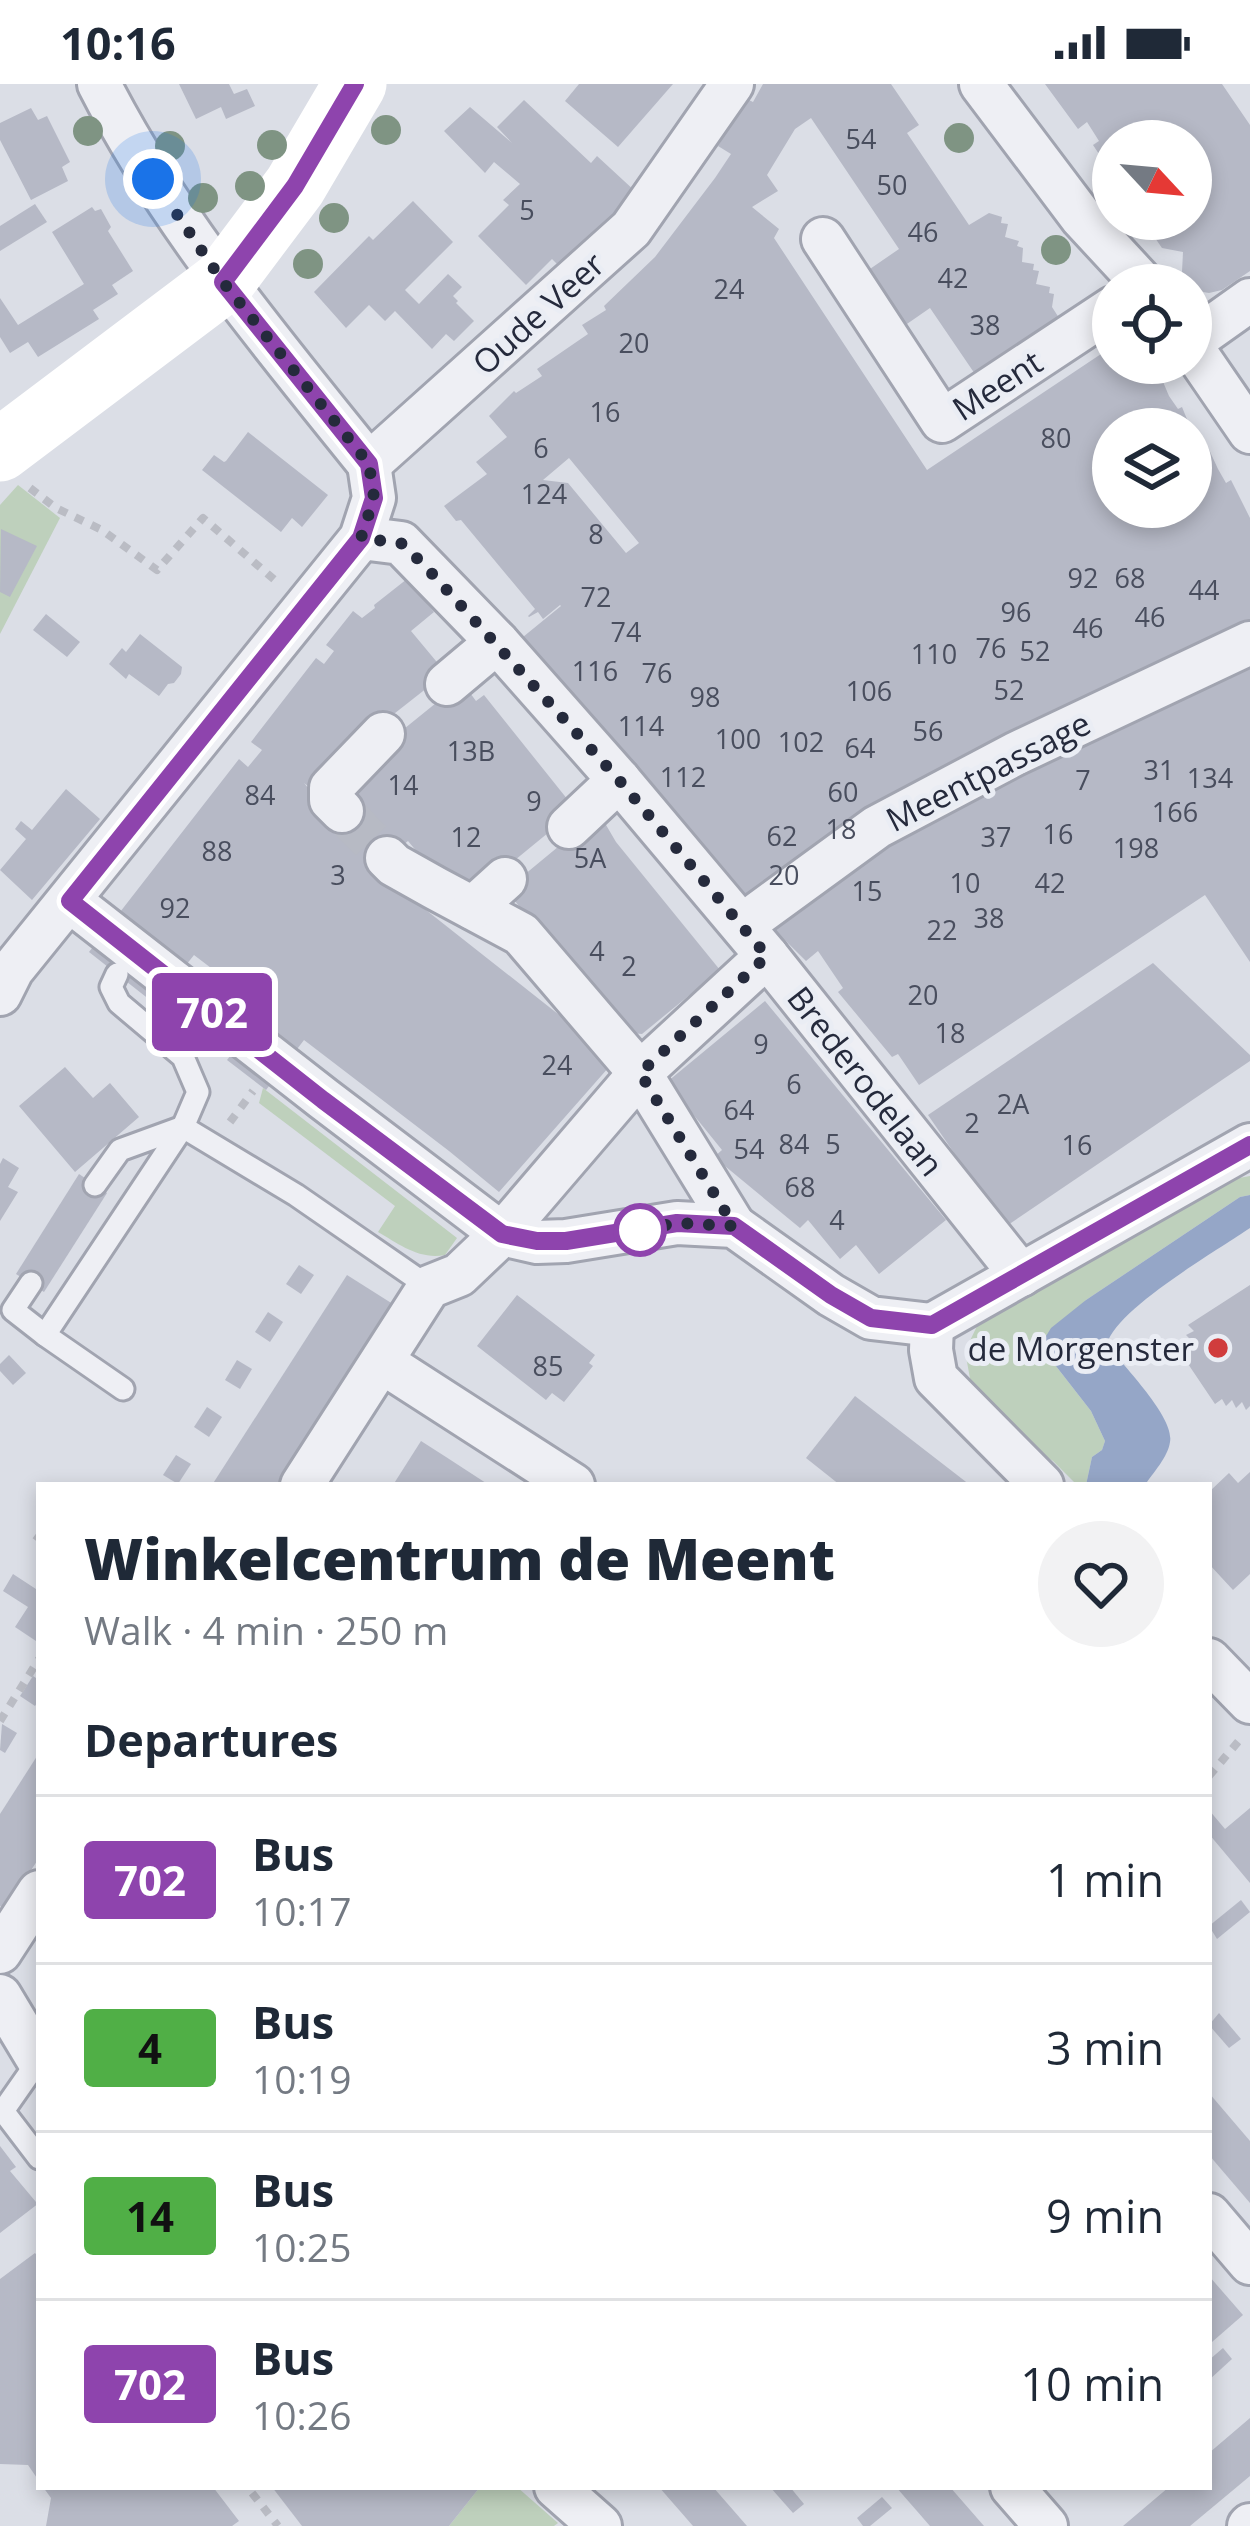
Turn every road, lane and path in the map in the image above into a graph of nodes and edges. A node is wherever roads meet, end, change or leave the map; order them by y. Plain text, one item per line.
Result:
1 (99, 84) edge
2 (355, 84) edge
3 (732, 84) edge
4 (981, 84) edge
5 (823, 239) dead end
6 (1125, 264) edge
7 (223, 282) junction
8 (1250, 300) edge
9 (1092, 322) edge
10 (1212, 328) edge
11 (1212, 375) edge
12 (1250, 432) edge
13 (369, 464) junction
14 (9, 465) edge
15 (361, 538) junction
16 (306, 607) junction
17 (497, 642) junction
18 (1250, 643) edge
19 (447, 684) dead end
20 (383, 734) dead end
21 (619, 780) junction
22 (341, 812) dead end
23 (569, 827) dead end
24 (387, 858) tunnel mouth
25 (505, 879) dead end
26 (70, 901) junction
27 (473, 908) junction
28 (756, 942) junction
29 (117, 974) dead end
30 (0, 994) edge
31 (640, 1073) junction
32 (257, 1085) dead end
33 (183, 1126) junction
34 (214, 1145) junction
35 (1250, 1145) edge
36 (898, 1152) dead end
37 (94, 1185) dead end
38 (734, 1226) junction
39 (502, 1234) junction
40 (1021, 1275) junction
41 (31, 1283) dead end
42 (429, 1287) junction
43 (932, 1325) junction
44 (45, 1335) junction
45 (382, 1362) junction
46 (123, 1389) dead end
47 (304, 1482) edge
48 (568, 1482) edge
49 (1039, 1482) edge
50 (36, 1664) edge
51 (0, 1720) edge
52 (1250, 1728) edge
53 (1212, 1772) edge
54 (36, 1897) edge
55 (0, 1952) edge
56 (0, 1996) edge
57 (36, 2056) edge
58 (36, 2065) edge
59 (36, 2154) edge
60 (1212, 2219) edge
61 (1250, 2263) edge
62 (559, 2490) edge
63 (1015, 2490) edge
64 (252, 2493) dead end
65 (278, 2526) edge
66 (599, 2526) edge
67 (1046, 2526) edge

1 - 7 street
2 - 7 street
3 - 13 street, Oude Veer
4 - 6 street
5 - 9 street, Meent
7 - 13 street
7 - 14 street
8 - 10 street
11 - 12 street
13 - 15 street
14 - 16 path
15 - 16 street
15 - 17 street, Brederodelaan
16 - 26 street
17 - 19 street
17 - 21 street, Brederodelaan
18 - 28 street, Meentpassage
20 - 22 street
21 - 23 street
21 - 28 street, Brederodelaan
24 - 27 street
25 - 27 street
26 - 30 street
26 - 39 street
27 - 31 street
28 - 31 street, Meentpassage
28 - 36 lane
28 - 40 street, Brederodelaan
29 - 33 lane
31 - 38 street
31 - 39 street, Meentpassage
32 - 34 path
33 - 34 lane
33 - 37 lane
33 - 44 lane
34 - 42 lane
35 - 40 street
38 - 39 street
38 - 43 street
39 - 42 street, Meentpassage
40 - 43 street
41 - 44 lane
42 - 45 street
43 - 49 street
44 - 46 lane
45 - 47 street
45 - 48 street
50 - 51 path
52 - 53 path
54 - 55 street
56 - 57 street
58 - 59 lane
60 - 61 street
62 - 66 street
63 - 67 street
64 - 65 path

